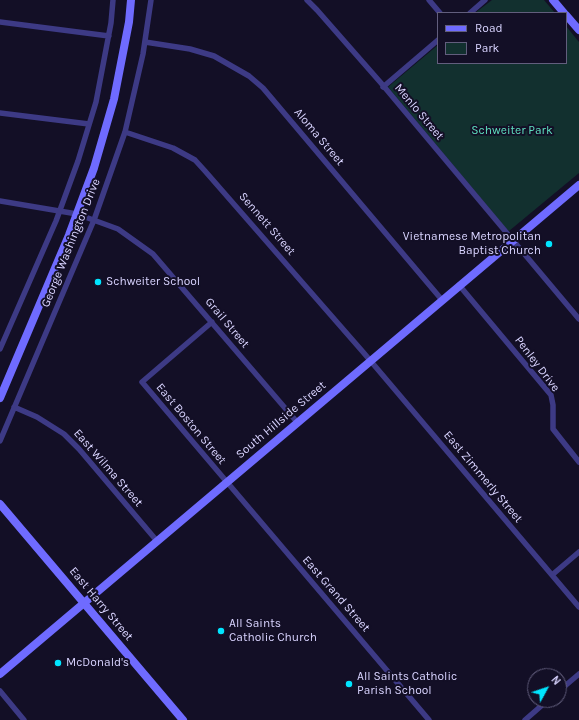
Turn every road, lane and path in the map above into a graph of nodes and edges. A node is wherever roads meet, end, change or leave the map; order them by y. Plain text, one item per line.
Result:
1 (114, 0) edge
2 (131, 0) edge
3 (151, 0) edge
4 (307, 0) edge
5 (429, 0) edge
6 (486, 0) edge
7 (553, 0) edge
8 (439, 12) edge
9 (471, 12) edge
10 (563, 12) edge
11 (567, 16) edge
12 (0, 22) edge
13 (579, 30) edge
14 (109, 36) junction
15 (437, 41) edge
16 (145, 42) junction
17 (383, 87) junction
18 (0, 113) edge
19 (89, 124) junction
20 (125, 132) junction
21 (579, 184) edge
22 (0, 201) edge
23 (59, 211) junction
24 (77, 214) junction
25 (94, 220) junction
26 (513, 240) junction
27 (459, 286) junction
28 (442, 300) junction
29 (579, 307) edge
30 (573, 312) junction
31 (579, 319) edge
32 (212, 322) junction
33 (0, 349) edge
34 (370, 360) junction
35 (0, 398) edge
36 (14, 407) junction
37 (297, 422) junction
38 (0, 441) edge
39 (579, 462) edge
40 (226, 482) junction
41 (0, 504) edge
42 (157, 541) junction
43 (579, 552) edge
44 (552, 575) junction
45 (84, 603) junction
46 (579, 607) edge
47 (0, 674) edge
48 (579, 674) edge
49 (567, 684) edge
50 (0, 691) edge
51 (539, 708) edge
52 (24, 720) edge
53 (183, 720) edge
54 (429, 720) edge
55 (525, 720) edge

1 - 14 street, George Washington Drive
2 - 24 main road
3 - 16 street, George Washington Drive
4 - 17 street, Menlo Street
5 - 8 street
6 - 9 street
7 - 10 main road
11 - 13 main road
12 - 14 street
14 - 19 street, George Washington Drive
15 - 17 street
16 - 20 street, George Washington Drive
16 - 28 street, Aloma Street
17 - 26 street, Menlo Street
18 - 19 street
19 - 23 street, George Washington Drive
20 - 25 street, George Washington Drive
20 - 34 street, Sennett Street
21 - 26 main road, South Hillside Street
22 - 23 street, Grail Street
23 - 24 street, Grail Street
23 - 33 street, George Washington Drive
24 - 25 street, Grail Street
24 - 35 main road
25 - 32 street, Grail Street
25 - 36 street, George Washington Drive
26 - 27 main road, South Hillside Street
26 - 30 street, Menlo Street
27 - 28 main road, South Hillside Street
27 - 39 street, Penley Drive
28 - 34 main road, South Hillside Street
29 - 30 street
30 - 31 street, Menlo Street
32 - 37 street, Grail Street
32 - 40 street, East Boston Street
34 - 37 main road, South Hillside Street
34 - 44 street, East Zimmerly Street
36 - 38 street, George Washington Drive
36 - 42 street, East Wilma Street
37 - 40 main road, South Hillside Street
40 - 42 main road, South Hillside Street
40 - 54 street, East Grand Street
41 - 45 main road, East Harry Street
42 - 45 main road, South Hillside Street
43 - 44 street
44 - 46 street, East Zimmerly Street
45 - 47 main road, South Hillside Street
45 - 53 main road, East Harry Street
48 - 49 street
50 - 52 street
51 - 55 street

